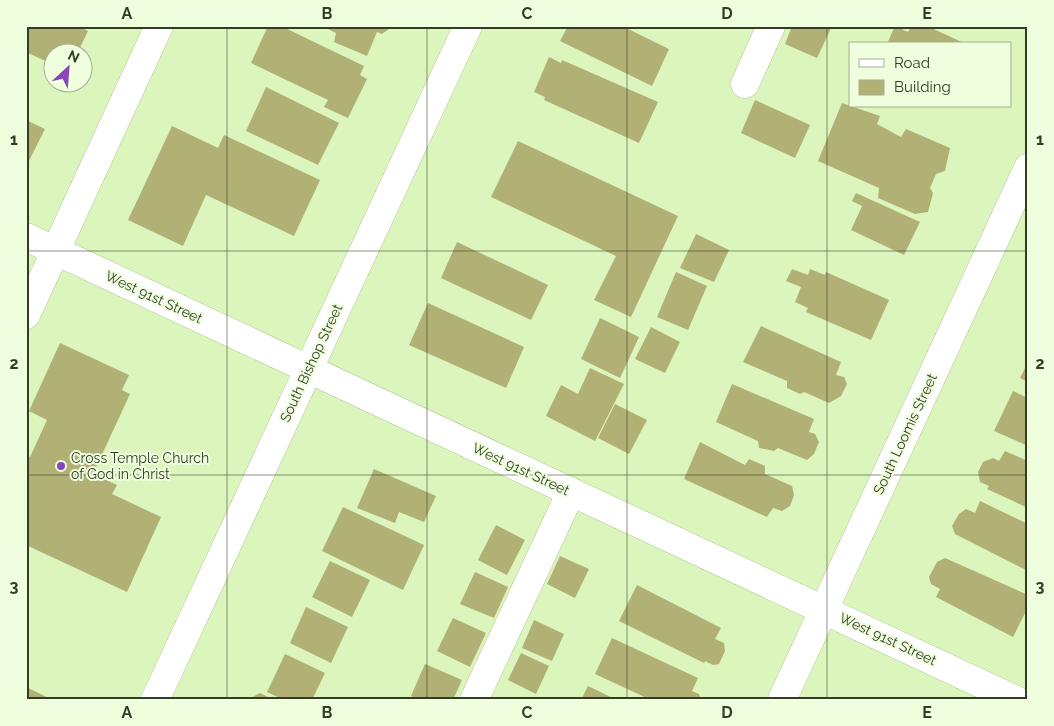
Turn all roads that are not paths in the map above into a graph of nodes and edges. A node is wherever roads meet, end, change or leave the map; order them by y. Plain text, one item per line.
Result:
1 (159, 26) edge
2 (468, 26) edge
3 (771, 26) edge
4 (745, 84) dead end
5 (1028, 168) edge
6 (26, 237) edge
7 (56, 251) junction
8 (26, 315) edge
9 (309, 368) junction
10 (571, 492) junction
11 (824, 610) junction
12 (155, 700) edge
13 (474, 700) edge
14 (782, 700) edge
15 (1016, 700) edge

1 - 7 street
2 - 9 street, South Bishop Street
3 - 4 street
5 - 11 street, South Loomis Street
6 - 7 street, West 91st Street
7 - 8 street
7 - 9 street, West 91st Street
9 - 10 street, West 91st Street
9 - 12 street, South Bishop Street
10 - 11 street, West 91st Street
10 - 13 street
11 - 14 street, South Loomis Street
11 - 15 street, West 91st Street

